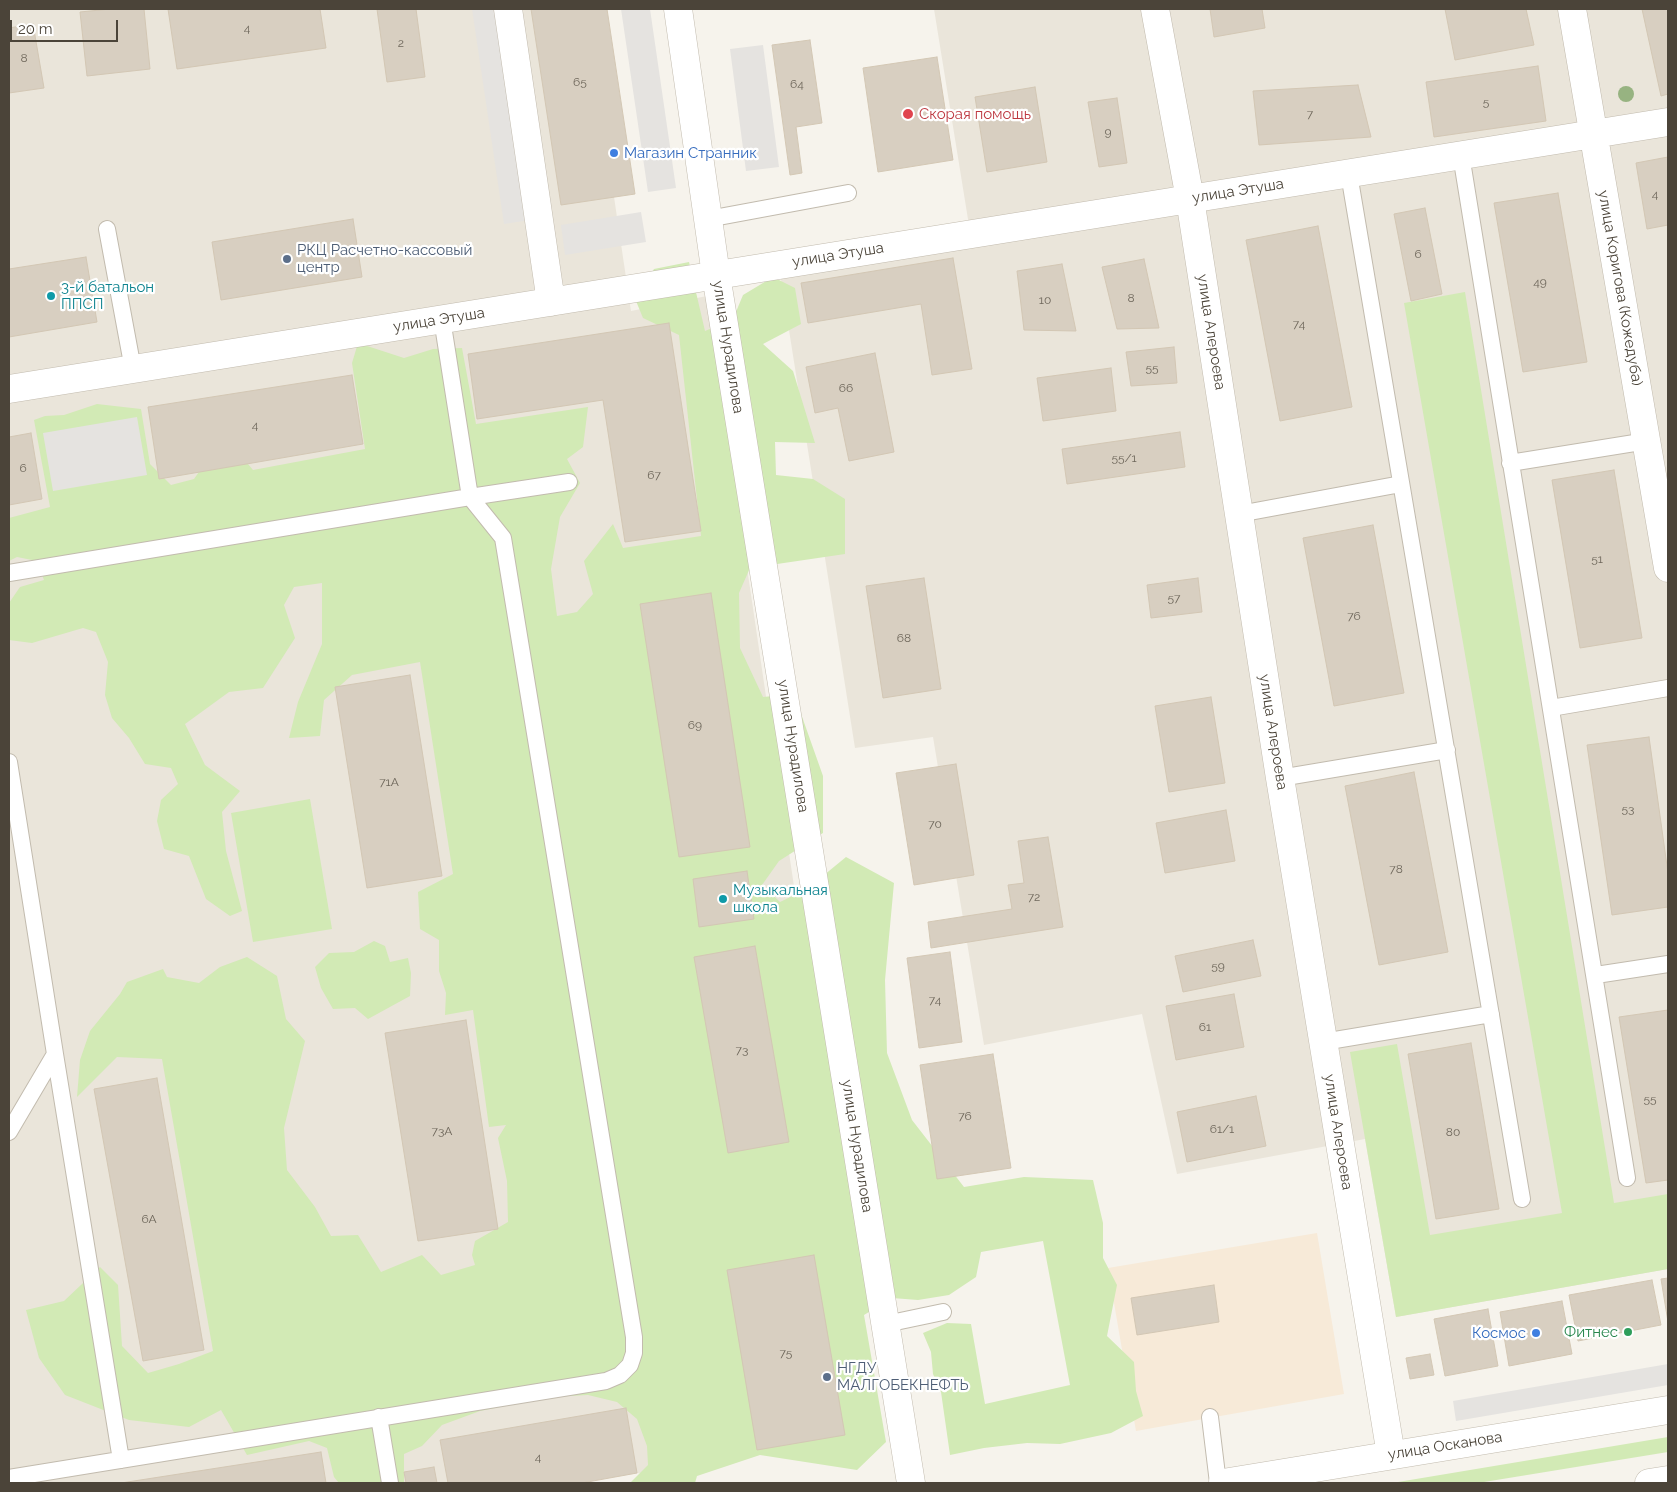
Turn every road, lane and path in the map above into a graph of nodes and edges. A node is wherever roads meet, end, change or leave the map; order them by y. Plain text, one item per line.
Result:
1 (508, 9) edge
2 (678, 9) edge
3 (1155, 9) edge
4 (1572, 9) edge
5 (1668, 122) edge
6 (1594, 134) junction
7 (1461, 155) junction
8 (1349, 174) junction
9 (848, 193) dead end
10 (1190, 199) junction
11 (708, 219) junction
12 (107, 229) dead end
13 (716, 275) junction
14 (551, 302) junction
15 (442, 319) junction
16 (133, 369) junction
17 (9, 389) edge
18 (1646, 441) junction
19 (1510, 463) junction
20 (570, 482) dead end
21 (1401, 484) junction
22 (470, 497) junction
23 (1239, 514) junction
24 (1668, 568) edge
25 (9, 573) edge
26 (1668, 688) edge
27 (1551, 708) junction
28 (1447, 750) junction
29 (9, 762) edge
30 (1280, 778) junction
31 (1668, 964) edge
32 (1596, 976) junction
33 (1491, 1014) junction
34 (1323, 1042) junction
35 (55, 1054) junction
36 (9, 1132) edge
37 (1627, 1178) dead end
38 (1522, 1199) dead end
39 (943, 1312) dead end
40 (886, 1324) junction
41 (1668, 1410) edge
42 (1210, 1417) dead end
43 (379, 1418) junction
44 (1391, 1455) junction
45 (121, 1460) junction
46 (9, 1478) edge
47 (1668, 1480) edge
48 (390, 1483) edge
49 (911, 1483) edge
50 (1218, 1483) edge
51 (1223, 1483) edge
52 (1650, 1483) edge

1 - 14 street
2 - 11 street, улица Нурадилова
3 - 10 street, улица Алероева
4 - 6 street, улица Коригова (Кожедуба)
5 - 6 street, улица Этуша
6 - 7 street, улица Этуша
6 - 18 street, улица Коригова (Кожедуба)
7 - 8 street, улица Этуша
7 - 19 lane
8 - 10 street, улица Этуша
8 - 21 lane
9 - 11 lane
10 - 13 street, улица Этуша
10 - 23 street, улица Алероева
11 - 13 street, улица Нурадилова
12 - 16 lane
13 - 14 street, улица Этуша
13 - 40 street, улица Нурадилова
14 - 15 street, улица Этуша
15 - 16 street, улица Этуша
15 - 22 lane
16 - 17 street, улица Этуша
18 - 19 lane
18 - 24 street, улица Коригова (Кожедуба)
19 - 27 lane
20 - 22 lane
21 - 23 lane
21 - 28 lane
22 - 25 lane
22 - 43 lane
23 - 30 street, улица Алероева
26 - 27 lane
27 - 32 lane
28 - 30 lane
28 - 33 lane
29 - 35 lane
30 - 34 street, улица Алероева
31 - 32 lane
32 - 37 lane
33 - 34 lane
33 - 38 lane
34 - 44 street, улица Алероева
35 - 36 lane
35 - 45 lane
39 - 40 lane
40 - 49 street, улица Нурадилова
41 - 44 street, улица Осканова
42 - 50 lane
43 - 45 lane
43 - 48 lane
44 - 51 street, улица Осканова
45 - 46 lane
47 - 52 street

